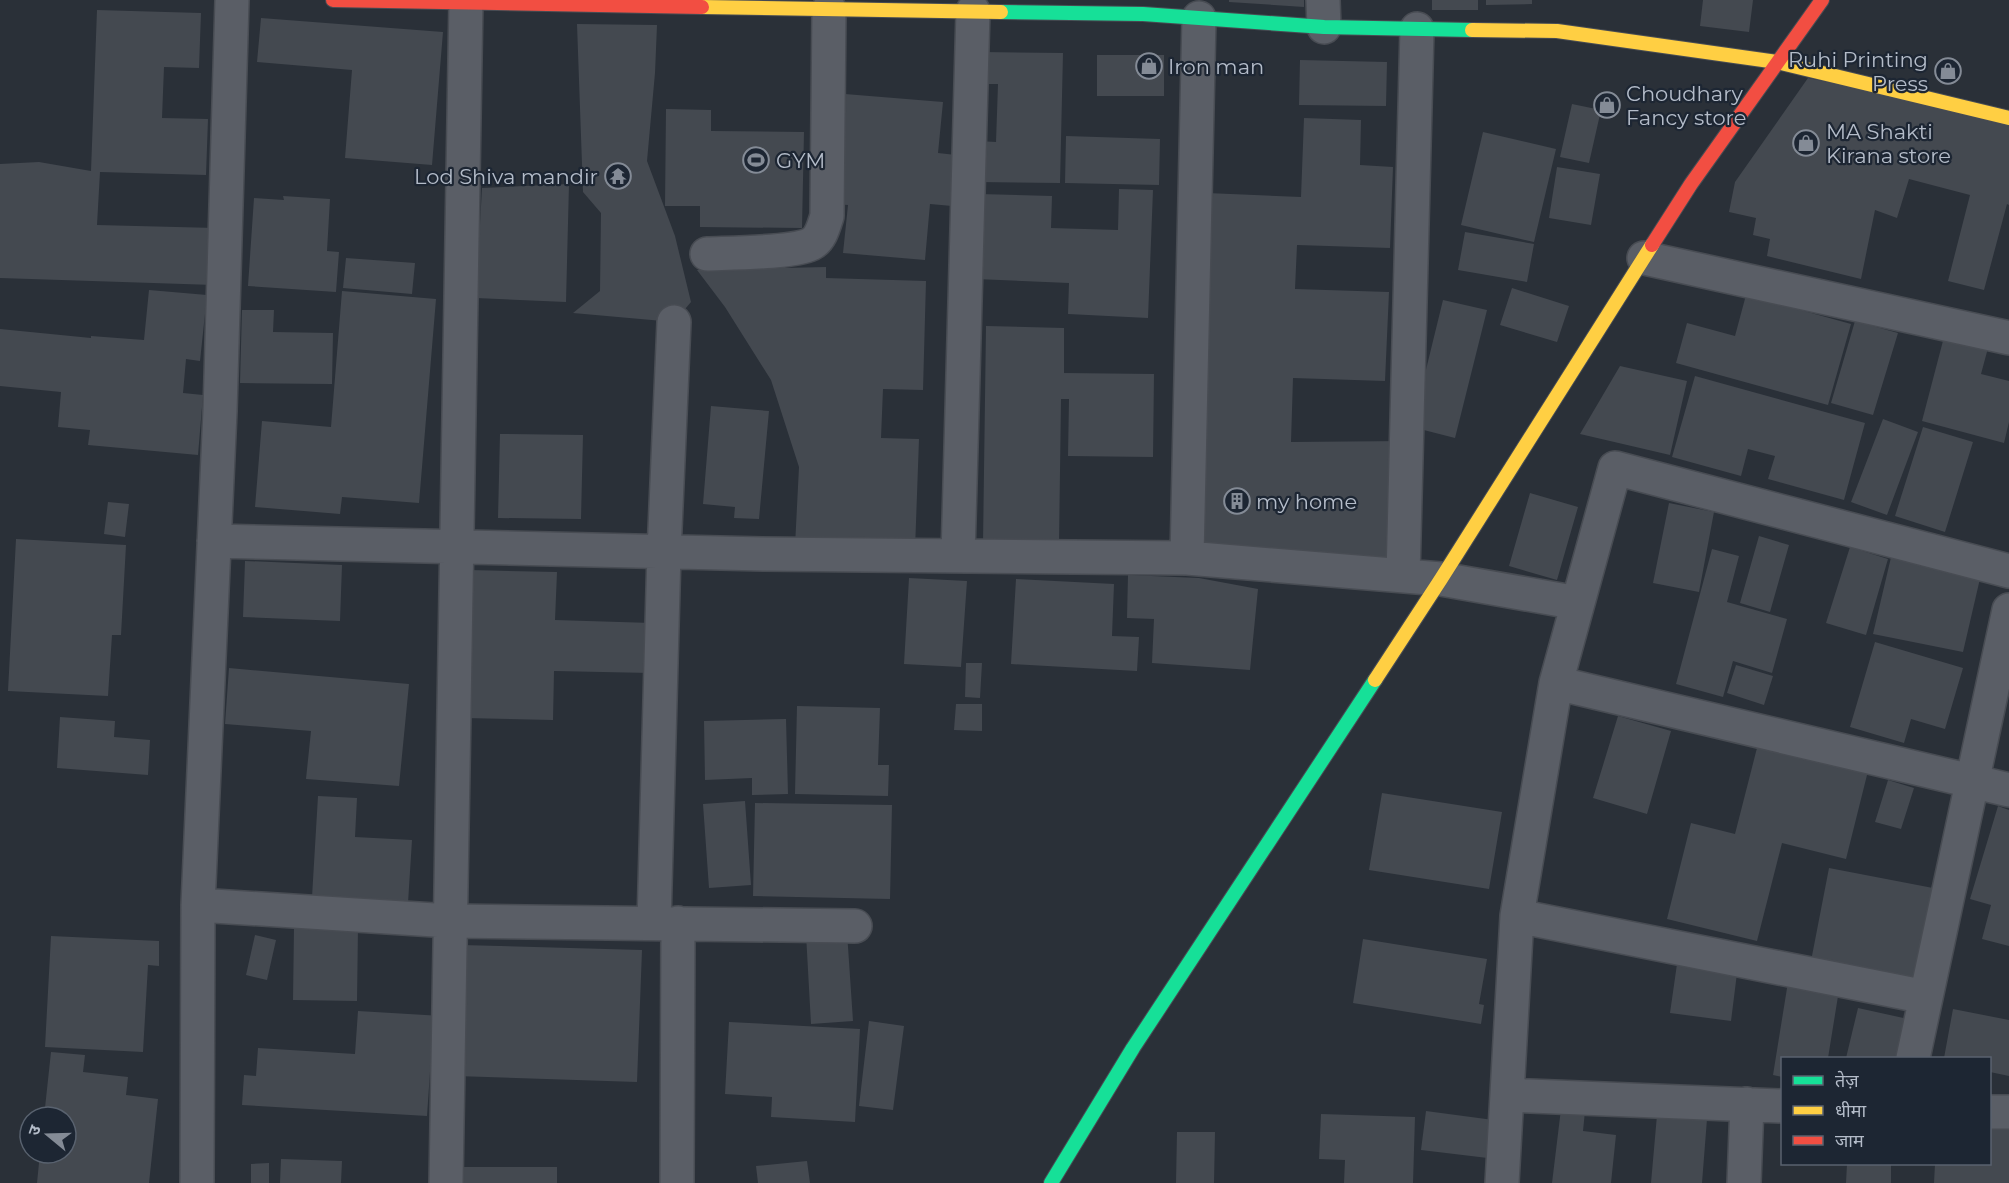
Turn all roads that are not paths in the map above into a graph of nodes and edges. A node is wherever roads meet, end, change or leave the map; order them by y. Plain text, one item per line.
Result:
1 (232, 0) edge
2 (333, 0) edge
3 (1822, 0) edge
4 (466, 2) edge
5 (829, 9) junction
6 (973, 11) junction
7 (1324, 14) edge
8 (1199, 18) junction
9 (1417, 29) junction
10 (1778, 62) junction
11 (2009, 118) edge
12 (707, 254) dead end
13 (1644, 258) junction
14 (674, 322) dead end
15 (2009, 338) edge
16 (214, 541) junction
17 (456, 547) junction
18 (664, 552) junction
19 (958, 556) junction
20 (1187, 558) junction
21 (2009, 571) edge
22 (1403, 576) junction
23 (1440, 579) junction
24 (1578, 603) junction
25 (2009, 610) edge
26 (1557, 683) junction
27 (1972, 782) junction
28 (2009, 790) edge
29 (198, 905) junction
30 (1517, 916) junction
31 (450, 921) junction
32 (666, 923) junction
33 (855, 926) dead end
34 (1926, 997) junction
35 (1913, 1057) edge
36 (1507, 1095) junction
37 (1747, 1104) junction
38 (1781, 1106) edge
39 (1991, 1112) edge
40 (2009, 1112) edge
41 (196, 1183) edge
42 (446, 1183) edge
43 (677, 1183) edge
44 (1051, 1183) edge
45 (1502, 1183) edge
46 (1744, 1183) edge

1 - 16 street
2 - 4 street
3 - 10 street
4 - 5 street
4 - 17 street
5 - 6 street
5 - 12 street
6 - 8 street
6 - 19 street
7 - 8 street
7 - 9 street
8 - 20 street
9 - 10 street
9 - 22 street
10 - 11 street
10 - 13 street
13 - 15 street
13 - 23 street
14 - 18 street
16 - 17 street
16 - 29 street
17 - 18 street
17 - 31 street
18 - 19 street
18 - 32 street
19 - 20 street
20 - 22 street
21 - 24 street
22 - 23 street
23 - 24 street
23 - 44 street
24 - 26 street
25 - 27 street
26 - 27 street
26 - 30 street
27 - 28 street
27 - 34 street
29 - 31 street
29 - 41 street
30 - 34 street
30 - 36 street
31 - 32 street
31 - 42 street
32 - 33 street
32 - 43 street
34 - 35 street
36 - 37 street
36 - 45 street
37 - 38 street
37 - 46 street
39 - 40 street

